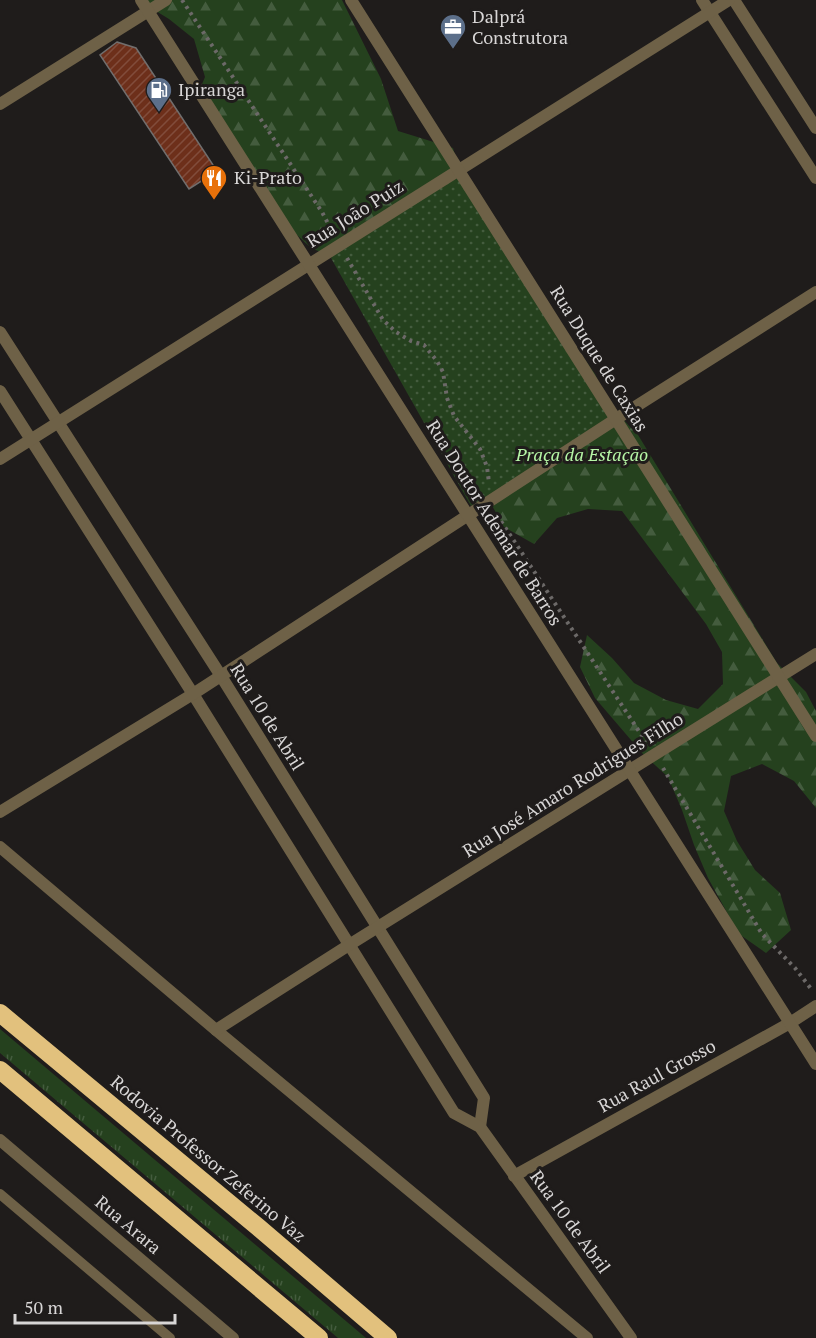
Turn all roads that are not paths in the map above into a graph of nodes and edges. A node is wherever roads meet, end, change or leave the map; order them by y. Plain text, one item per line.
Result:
1 (141, 0) edge
2 (166, 0) edge
3 (351, 0) edge
4 (702, 0) edge
5 (729, 0) edge
6 (734, 0) edge
7 (148, 11) junction
8 (710, 12) junction
9 (0, 104) edge
10 (816, 128) edge
11 (459, 170) junction
12 (816, 178) edge
13 (309, 264) junction
14 (816, 292) edge
15 (0, 332) edge
16 (0, 391) edge
17 (615, 419) junction
18 (58, 422) junction
19 (31, 440) junction
20 (0, 459) edge
21 (468, 515) junction
22 (816, 654) edge
23 (221, 676) junction
24 (779, 678) junction
25 (194, 694) junction
26 (816, 736) edge
27 (630, 771) junction
28 (0, 812) edge
29 (0, 847) edge
30 (378, 928) junction
31 (349, 945) junction
32 (816, 1006) edge
33 (0, 1013) edge
34 (790, 1023) junction
35 (216, 1030) junction
36 (816, 1065) edge
37 (0, 1070) edge
38 (480, 1128) junction
39 (0, 1140) edge
40 (514, 1176) junction
41 (0, 1194) edge
42 (170, 1338) edge
43 (233, 1338) edge
44 (319, 1338) edge
45 (388, 1338) edge
46 (587, 1338) edge
47 (631, 1338) edge

1 - 7 street, Rua Doutor Ademar de Barros
2 - 7 street
3 - 11 street, Rua Duque de Caxias
4 - 8 street
5 - 8 street, Rua João Puiz
6 - 10 street
7 - 9 street
7 - 13 street, Rua Doutor Ademar de Barros
8 - 11 street, Rua João Puiz
8 - 12 street
11 - 13 street, Rua João Puiz
11 - 17 street, Rua Duque de Caxias
13 - 18 street, Rua João Puiz
13 - 21 street, Rua Doutor Ademar de Barros
14 - 17 street
15 - 18 street, Rua 10 de Abril
16 - 19 street, Rua 10 de Abril
17 - 21 street
17 - 24 street, Rua Duque de Caxias
18 - 19 street, Rua João Puiz
18 - 23 street, Rua 10 de Abril
19 - 20 street, Rua João Puiz
19 - 25 street, Rua 10 de Abril
21 - 23 street
21 - 27 street, Rua Doutor Ademar de Barros
22 - 24 street, Rua José Amaro Rodrigues Filho
23 - 25 street
23 - 30 street, Rua 10 de Abril
24 - 26 street, Rua Duque de Caxias
24 - 27 street, Rua José Amaro Rodrigues Filho
25 - 28 street
25 - 31 street, Rua 10 de Abril
27 - 30 street, Rua José Amaro Rodrigues Filho
27 - 34 street, Rua Doutor Ademar de Barros
29 - 35 street
30 - 31 street, Rua José Amaro Rodrigues Filho
30 - 38 street, Rua 10 de Abril
31 - 35 street, Rua José Amaro Rodrigues Filho
31 - 38 street, Rua 10 de Abril
32 - 34 street, Rua Raul Grosso
33 - 45 highway, Rodovia Professor Zeferino Vaz
34 - 36 street, Rua Doutor Ademar de Barros
34 - 40 street, Rua Raul Grosso
35 - 46 street
37 - 44 highway
38 - 40 street, Rua 10 de Abril
39 - 43 street, Rua Arara
40 - 47 street, Rua 10 de Abril
41 - 42 lane

